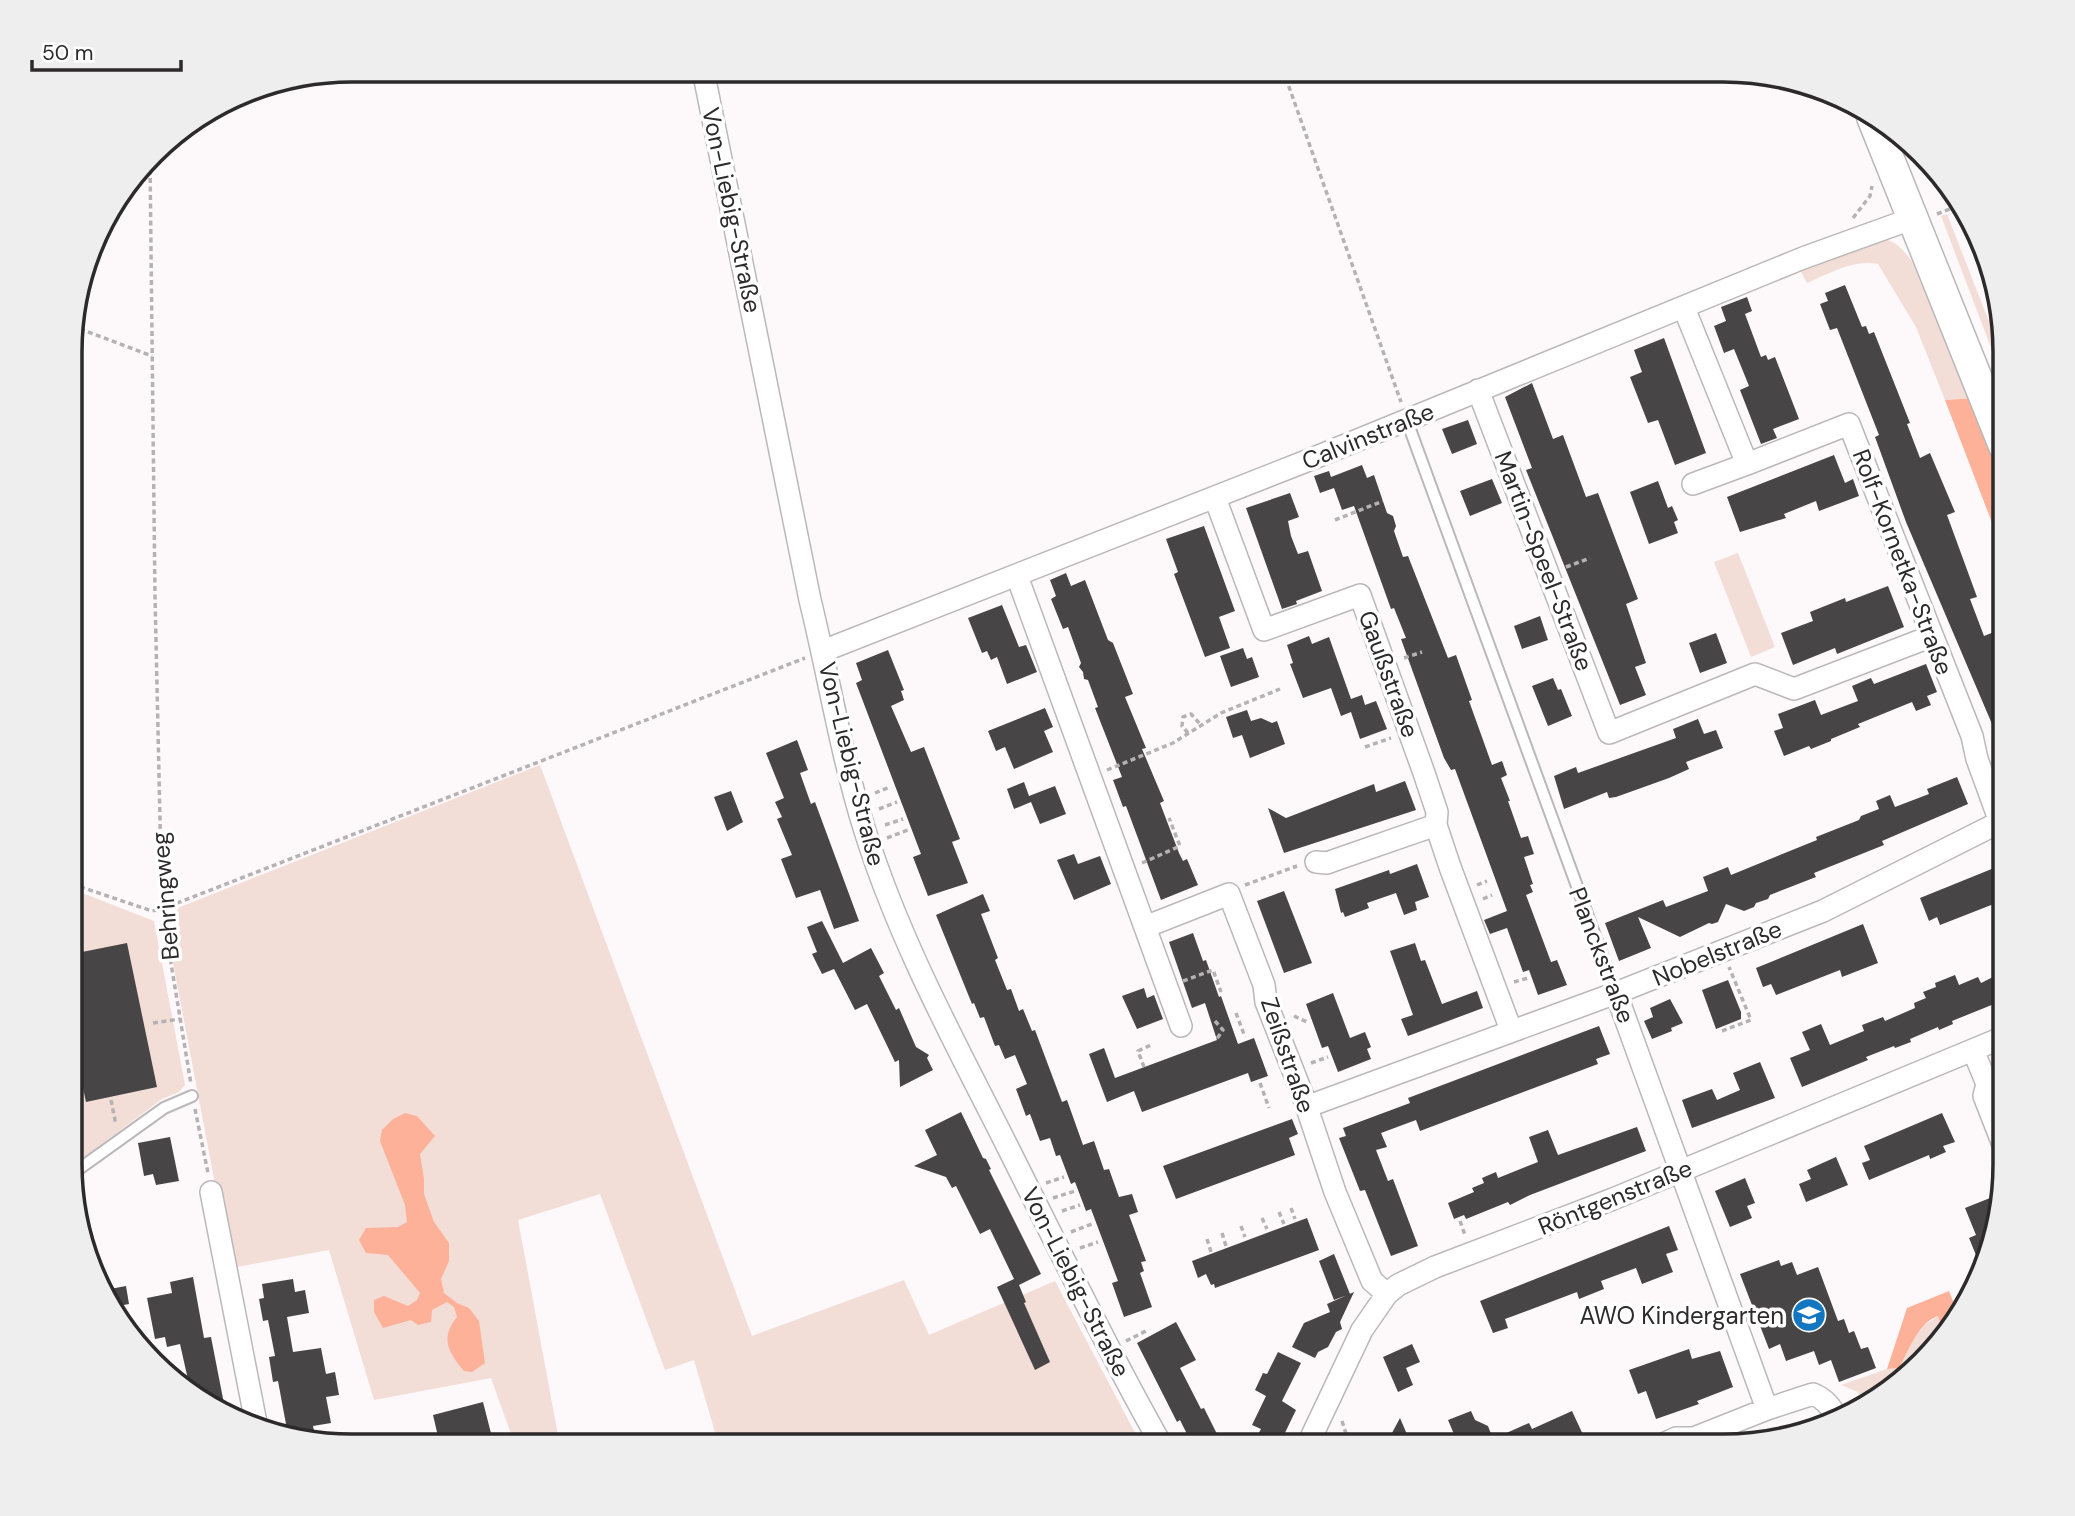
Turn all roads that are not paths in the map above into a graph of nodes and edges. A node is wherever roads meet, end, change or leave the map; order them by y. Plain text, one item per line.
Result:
1 (705, 82) edge
2 (1878, 131) edge
3 (1923, 217) junction
4 (1684, 308) junction
5 (1478, 390) junction
6 (1993, 415) edge
7 (1407, 421) junction
8 (1747, 464) junction
9 (1693, 484) dead end
10 (1215, 498) junction
11 (1017, 576) junction
12 (1932, 636) junction
13 (823, 651) junction
14 (1993, 801) edge
15 (1436, 825) junction
16 (1993, 829) edge
17 (1316, 862) road end
18 (1144, 927) junction
19 (1616, 993) junction
20 (1181, 1026) dead end
21 (1511, 1030) junction
22 (1993, 1042) edge
23 (1973, 1050) junction
24 (192, 1096) road end
25 (1306, 1107) junction
26 (1993, 1119) edge
27 (82, 1167) edge
28 (1679, 1171) junction
29 (211, 1192) road end
30 (1387, 1294) junction
31 (1767, 1409) junction
32 (1832, 1410) edge
33 (254, 1415) edge
34 (1156, 1434) edge
35 (1313, 1434) edge
36 (1704, 1434) edge

1 - 13 street, Von-Liebig-Straße
2 - 3 main road
3 - 4 street, Calvinstraße
3 - 6 main road
4 - 5 street, Calvinstraße
4 - 8 street
5 - 7 street, Calvinstraße
5 - 12 street, Martin-Speel-Straße
7 - 10 street, Calvinstraße
7 - 19 lane, Planckstraße
8 - 9 street
8 - 12 street, Rolf-Kornetka-Straße
10 - 11 street, Calvinstraße
10 - 15 street, Gaußstraße
11 - 13 street, Calvinstraße
11 - 18 street
12 - 14 street, Rolf-Kornetka-Straße
13 - 34 street, Von-Liebig-Straße
15 - 17 street
15 - 21 street, Gaußstraße
16 - 19 street, Nobelstraße
18 - 20 street
18 - 25 street, Zeißstraße
19 - 21 street, Nobelstraße
19 - 28 street, Planckstraße
21 - 25 street, Nobelstraße
22 - 23 street, Röntgenstraße
23 - 26 street
23 - 28 street, Röntgenstraße
24 - 27 lane
25 - 30 street, Zeißstraße
28 - 30 street, Röntgenstraße
28 - 31 street, Planckstraße
29 - 33 street
30 - 35 street, Röntgenstraße
31 - 32 street
31 - 36 street

